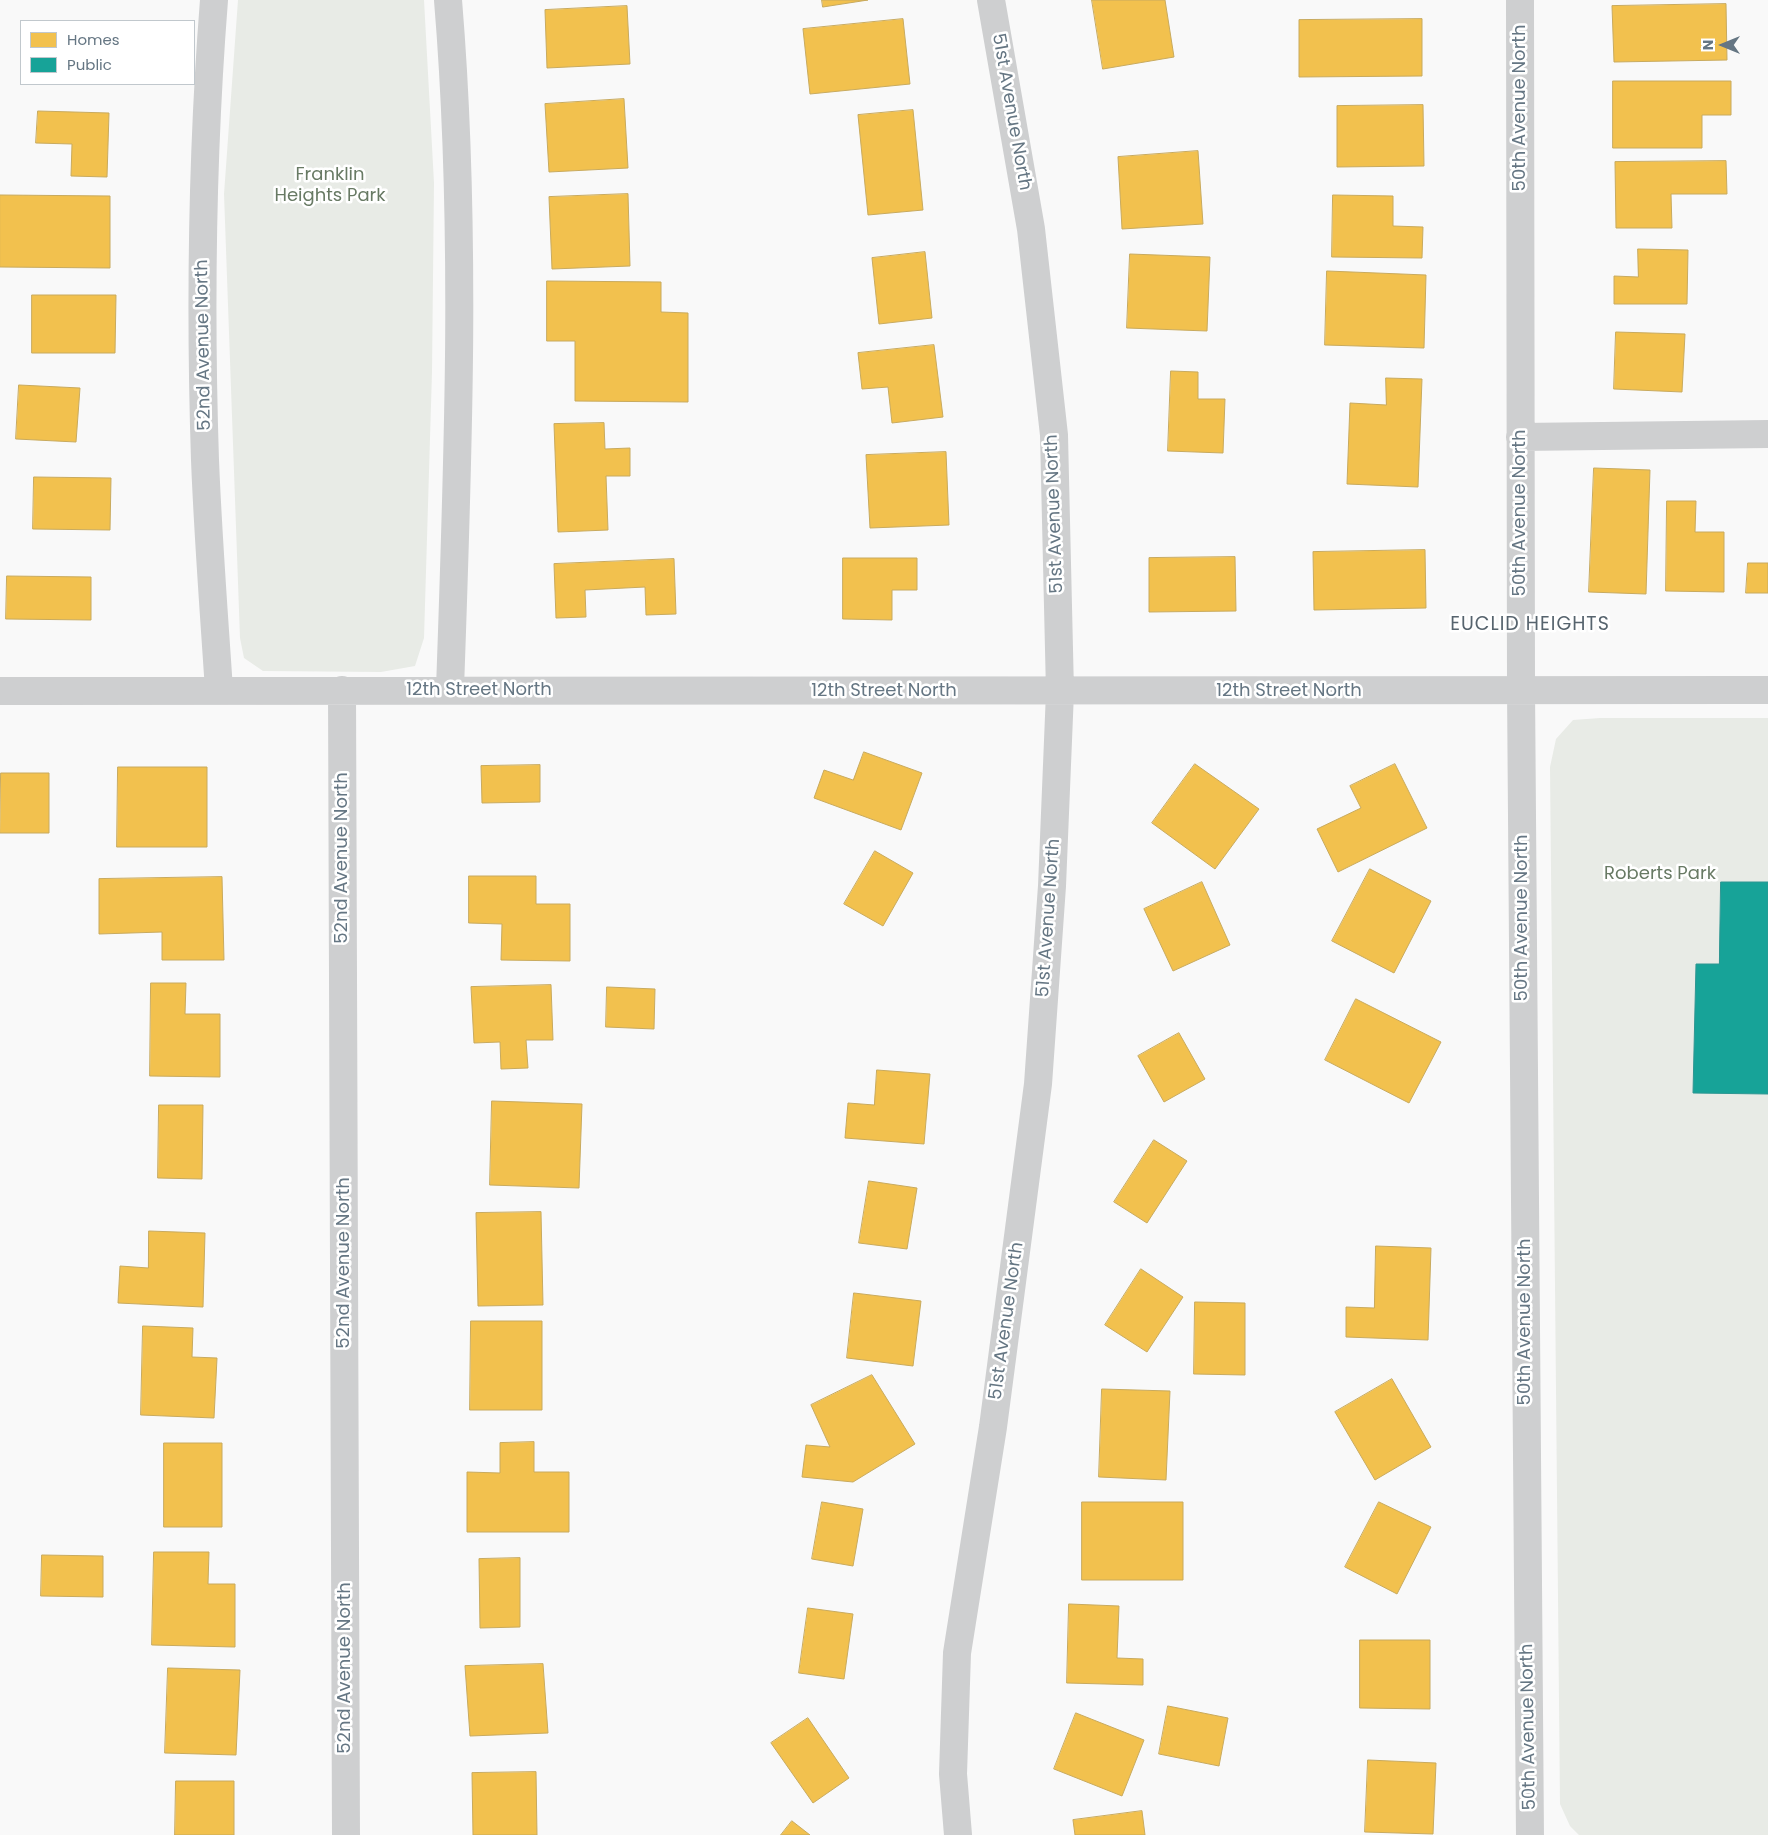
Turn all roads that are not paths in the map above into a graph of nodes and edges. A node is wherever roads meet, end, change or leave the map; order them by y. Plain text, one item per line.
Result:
1 (214, 0) edge
2 (448, 0) edge
3 (991, 0) edge
4 (1520, 0) edge
5 (1768, 434) edge
6 (1520, 437) junction
7 (450, 689) junction
8 (1520, 689) junction
9 (218, 690) junction
10 (342, 690) junction
11 (1768, 690) edge
12 (0, 691) edge
13 (1060, 692) junction
14 (346, 1835) edge
15 (958, 1835) edge
16 (1530, 1835) edge

1 - 9 street, 52nd Avenue North
2 - 7 street
3 - 13 street, 51st Avenue North
4 - 6 street, 50th Avenue North
5 - 6 street
6 - 8 street, 50th Avenue North
7 - 10 street, 12th Street North
7 - 13 street, 12th Street North
8 - 11 street, 12th Street North
8 - 13 street, 12th Street North
8 - 16 street, 50th Avenue North
9 - 10 street, 12th Street North
9 - 12 street, 12th Street North
10 - 14 street, 52nd Avenue North
13 - 15 street, 51st Avenue North

